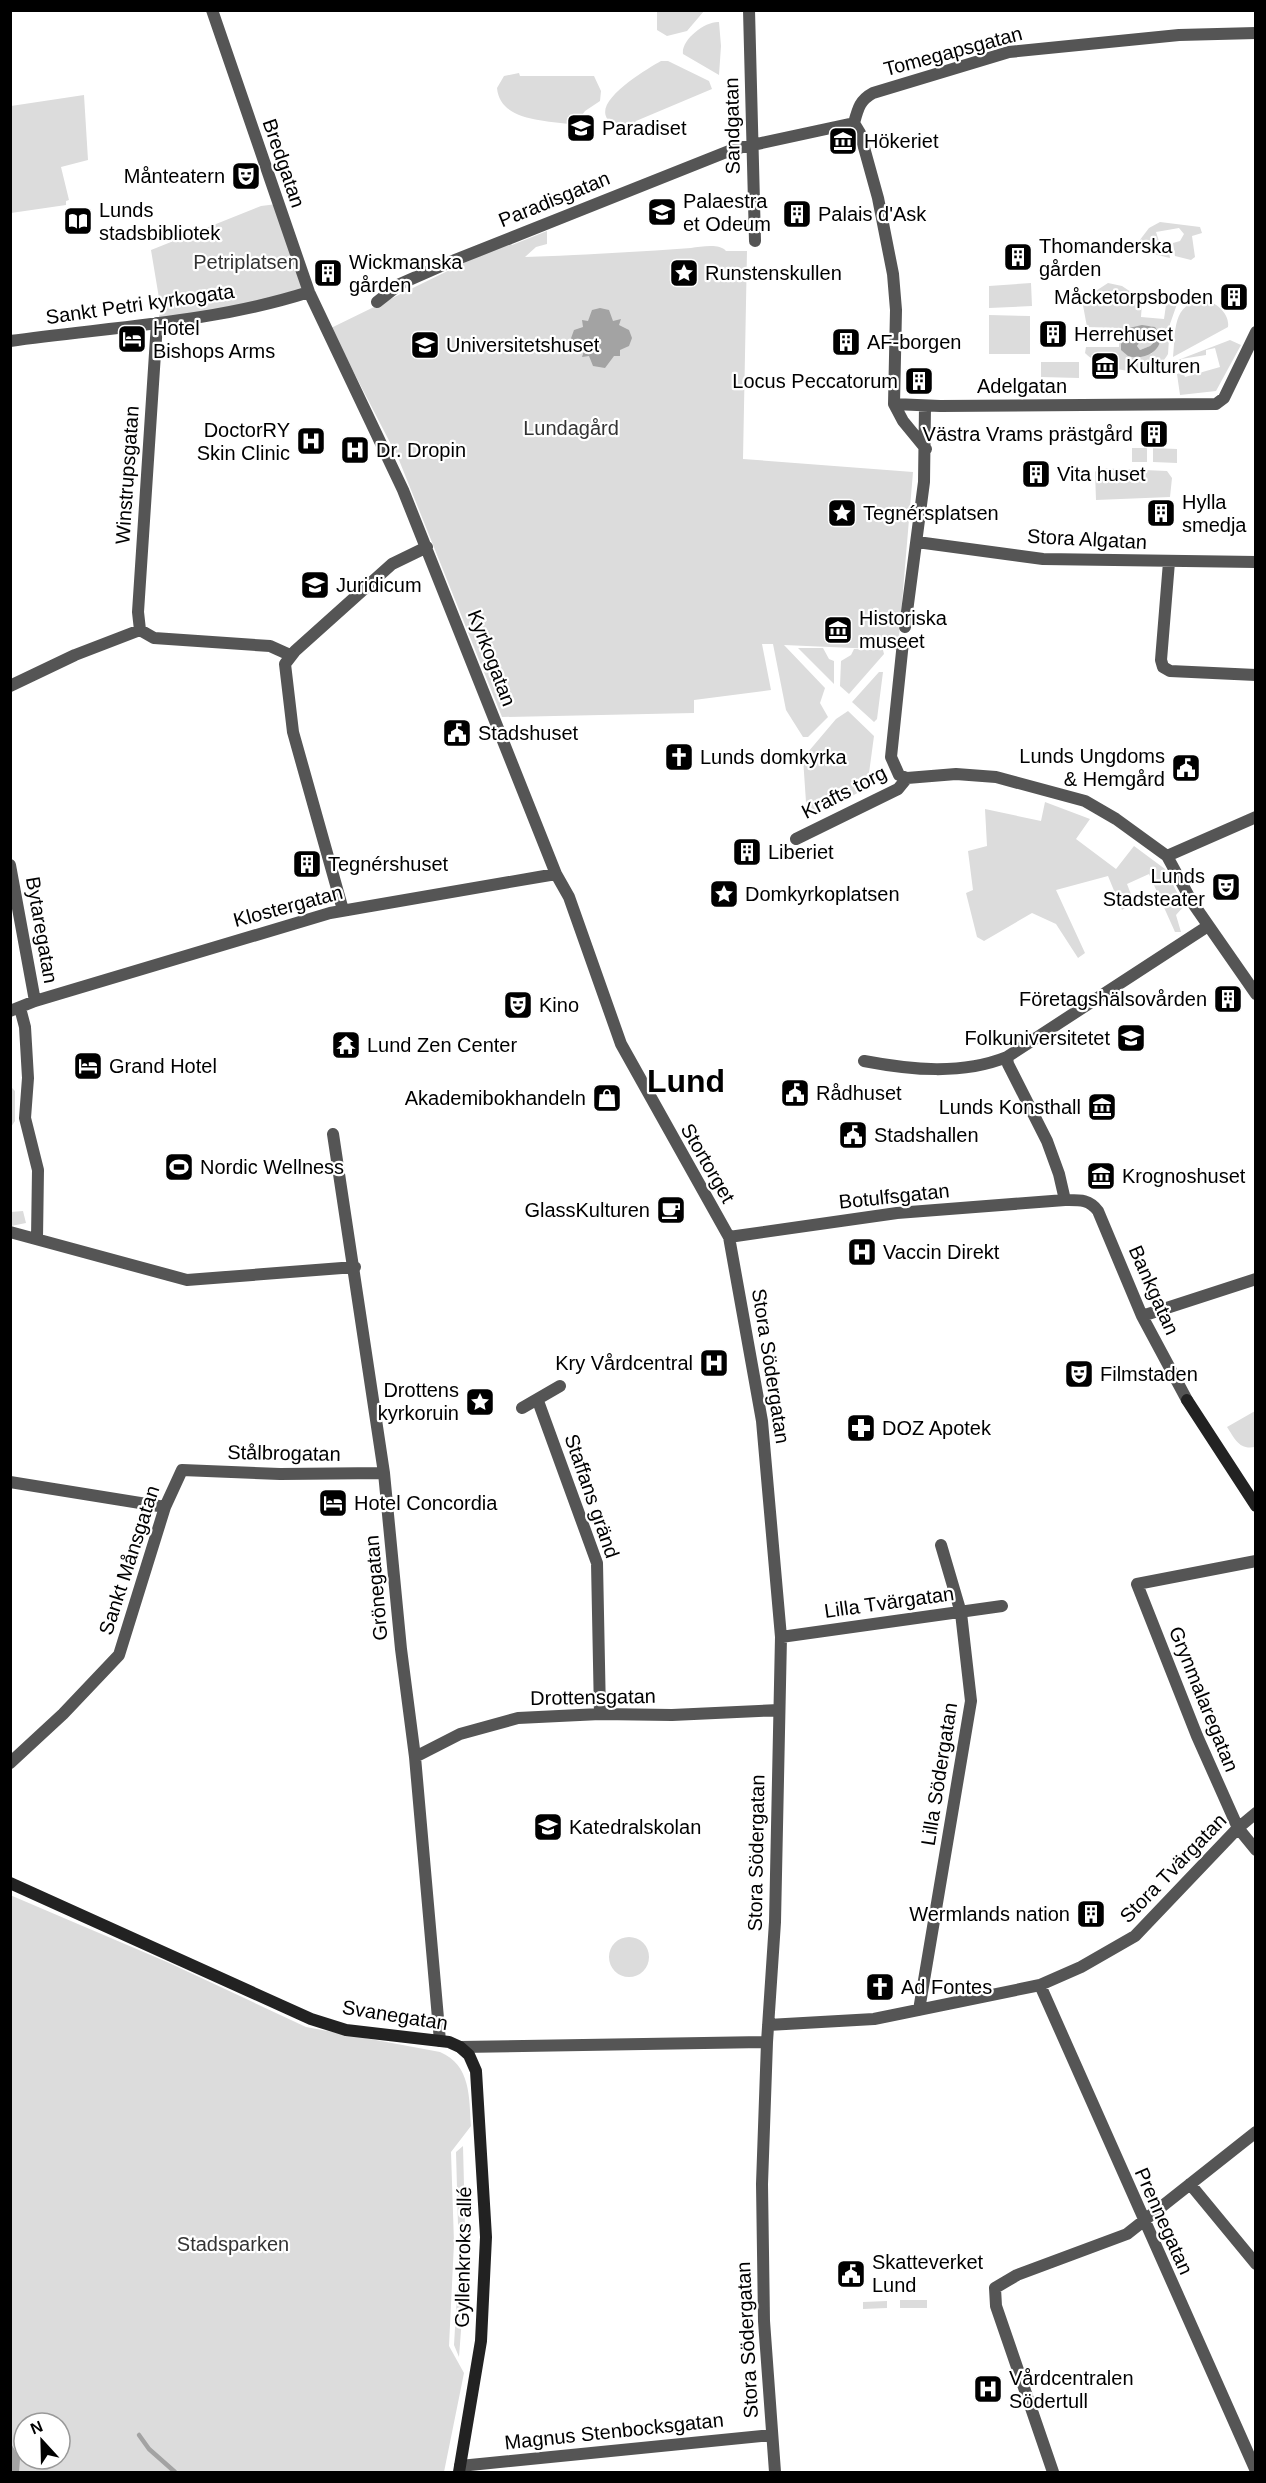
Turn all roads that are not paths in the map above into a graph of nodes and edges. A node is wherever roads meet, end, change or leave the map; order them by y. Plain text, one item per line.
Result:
1 (212, 10) edge
2 (749, 10) edge
3 (1256, 33) edge
4 (854, 123) junction
5 (753, 145) junction
6 (755, 241) dead end
7 (309, 292) junction
8 (376, 302) dead end
9 (157, 323) junction
10 (325, 326) joint
11 (1256, 332) edge
12 (10, 341) edge
13 (894, 404) junction
14 (925, 406) junction
15 (926, 449) junction
16 (916, 542) junction
17 (427, 547) junction
18 (1169, 562) junction
19 (1256, 562) edge
20 (905, 627) dead end
21 (140, 630) junction
22 (903, 642) dead end
23 (291, 655) junction
24 (1256, 675) edge
25 (10, 686) edge
26 (907, 778) junction
27 (1256, 818) edge
28 (796, 839) dead end
29 (1167, 856) junction
30 (10, 865) edge
31 (556, 874) junction
32 (343, 910) junction
33 (1209, 926) junction
34 (1255, 993) edge
35 (35, 1000) junction
36 (15, 1009) edge
37 (621, 1044) joint
38 (1007, 1057) junction
39 (864, 1061) dead end
40 (333, 1134) dead end
41 (1065, 1200) junction
42 (10, 1232) edge
43 (729, 1237) junction
44 (37, 1238) junction
45 (355, 1267) junction
46 (1256, 1279) edge
47 (1142, 1316) junction
48 (560, 1386) dead end
49 (538, 1401) junction
50 (522, 1408) dead end
51 (182, 1470) joint
52 (384, 1473) junction
53 (10, 1482) edge
54 (1256, 1506) edge
55 (165, 1507) junction
56 (941, 1545) dead end
57 (1256, 1561) edge
58 (1002, 1606) dead end
59 (961, 1612) junction
60 (781, 1636) junction
61 (779, 1710) junction
62 (600, 1714) junction
63 (415, 1757) junction
64 (10, 1763) edge
65 (1256, 1813) edge
66 (1238, 1828) junction
67 (1256, 1850) edge
68 (10, 1883) edge
69 (1040, 1985) junction
70 (919, 2010) junction
71 (768, 2025) junction
72 (440, 2041) junction
73 (767, 2042) junction
74 (460, 2047) junction
75 (1256, 2132) edge
76 (1190, 2184) junction
77 (1144, 2222) junction
78 (1256, 2264) edge
79 (772, 2435) junction
80 (460, 2469) edge
81 (1256, 2471) edge
82 (776, 2472) edge
83 (1053, 2472) edge

1 - 7 street, Bredgatan
2 - 5 street, Sandgatan
3 - 4 street, Tomegapsgatan
4 - 5 street
4 - 13 street
5 - 6 street, Sandgatan
5 - 8 street, Paradisgatan
7 - 9 street, Sankt Petri kyrkogata
7 - 10 street, Bredgatan
9 - 12 street, Sankt Petri kyrkogata
9 - 21 street, Winstrupsgatan
10 - 17 street, Kyrkogatan
11 - 14 street, Adelgatan
13 - 14 street
13 - 15 street
14 - 15 street
15 - 16 street
16 - 18 street, Stora Algatan
16 - 20 street
17 - 23 street
17 - 31 street, Kyrkogatan
18 - 19 street, Stora Algatan
18 - 24 street
21 - 23 street
21 - 25 street
22 - 26 street, Krafts torg
23 - 32 street
26 - 28 street, Krafts torg
26 - 29 street
27 - 29 street
29 - 33 street
30 - 35 street, Bytaregatan
31 - 32 street, Klostergatan
31 - 37 street, Kyrkogatan
32 - 35 street, Klostergatan
33 - 34 street
33 - 38 street
35 - 36 street, Klostergatan
36 - 44 street
37 - 43 street, Stortorget
38 - 39 street
38 - 41 street
40 - 45 street, Grönegatan
41 - 43 street, Botulfsgatan
41 - 47 street, Bankgatan
42 - 44 street
43 - 60 street, Stora Södergatan
44 - 45 street
45 - 52 street, Grönegatan
46 - 47 street
47 - 54 street, Bankgatan
48 - 49 street
49 - 50 street
49 - 62 street, Staffans gränd
51 - 52 street, Stålbrogatan
51 - 55 street, Sankt Månsgatan
52 - 63 street, Grönegatan
53 - 55 street
55 - 64 street, Sankt Månsgatan
56 - 59 street, Lilla Södergatan
57 - 66 street, Grynmalaregatan
58 - 59 street, Lilla Tvärgatan
59 - 60 street, Lilla Tvärgatan
59 - 70 street, Lilla Södergatan
60 - 61 street, Stora Södergatan
61 - 62 street, Drottensgatan
61 - 71 street, Stora Södergatan
62 - 63 street, Drottensgatan
63 - 72 street, Grönegatan
65 - 66 street, Stora Tvärgatan
66 - 67 street, Grynmalaregatan
66 - 69 street, Stora Tvärgatan
68 - 72 street, Svanegatan
69 - 70 street, Stora Tvärgatan
69 - 77 street, Prennegatan
70 - 71 street, Stora Tvärgatan
71 - 73 street, Stora Södergatan
72 - 74 street, Svanegatan
73 - 74 street, Svanegatan
73 - 79 street, Stora Södergatan
74 - 80 street, Gyllenkroks allé
75 - 76 street
76 - 77 street
76 - 78 street
77 - 81 street, Prennegatan
77 - 83 street
79 - 80 street, Magnus Stenbocksgatan
79 - 82 street, Stora Södergatan

